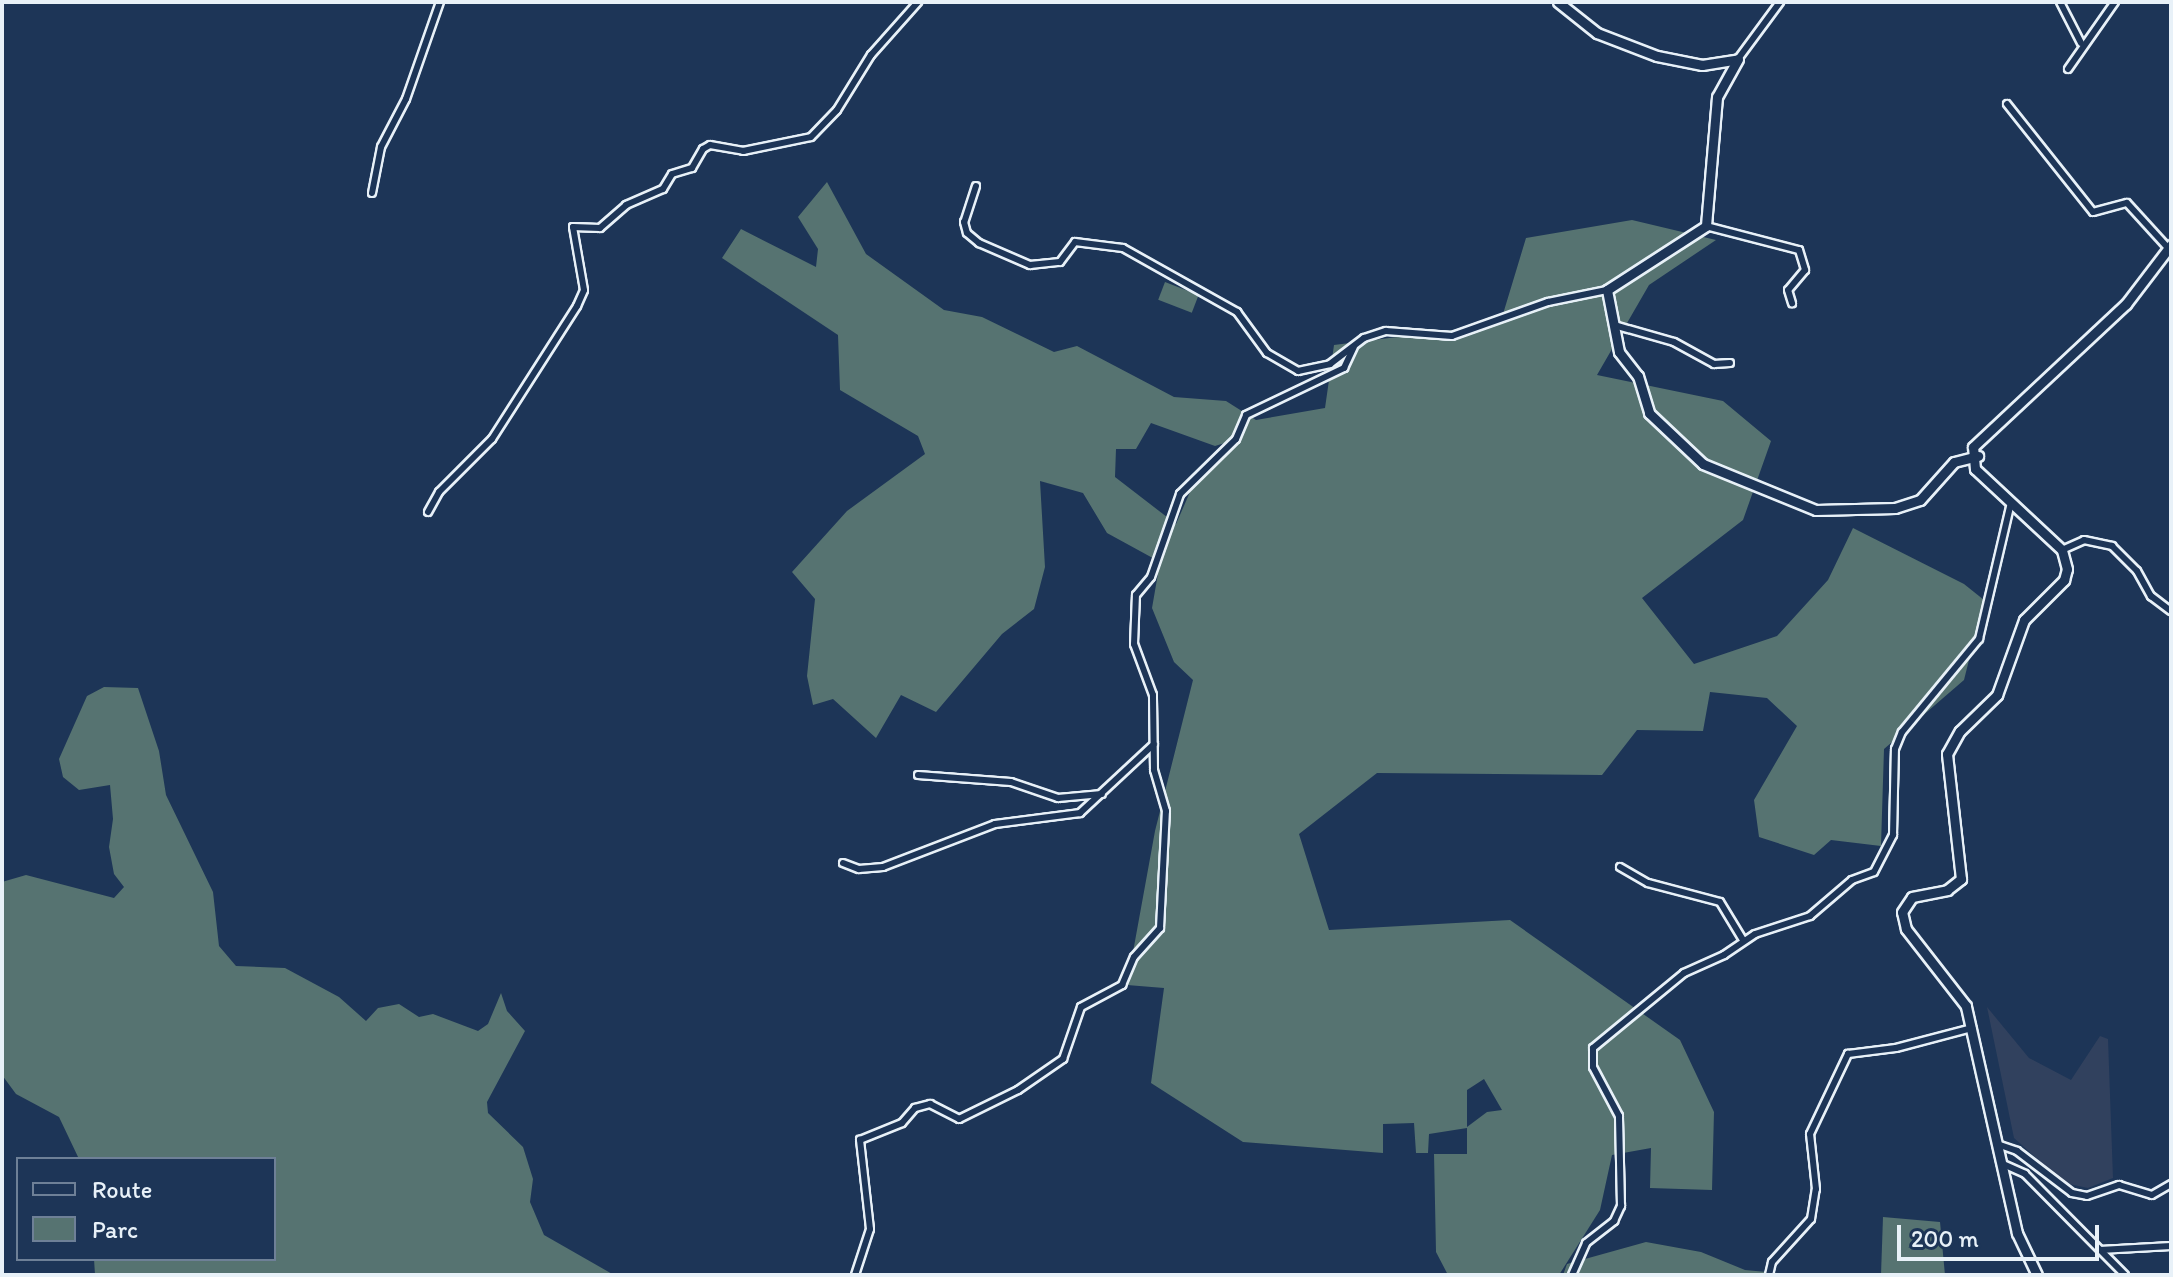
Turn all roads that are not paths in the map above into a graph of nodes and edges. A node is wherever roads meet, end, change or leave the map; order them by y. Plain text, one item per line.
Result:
1 (440, 2) edge
2 (918, 2) edge
3 (1558, 2) edge
4 (1780, 2) edge
5 (2060, 2) edge
6 (2115, 2) edge
7 (2081, 43) dead end
8 (1738, 59) junction
9 (2068, 69) dead end
10 (2007, 104) dead end
11 (976, 186) dead end
12 (372, 193) dead end
13 (1706, 226) junction
14 (2170, 247) edge
15 (1607, 290) junction
16 (1792, 303) dead end
17 (1612, 325) junction
18 (1354, 347) junction
19 (1730, 363) dead end
20 (1974, 457) junction
21 (2011, 503) junction
22 (428, 512) dead end
23 (2062, 550) junction
24 (2171, 611) edge
25 (1154, 744) junction
26 (918, 775) dead end
27 (1102, 794) junction
28 (843, 863) dead end
29 (1620, 867) dead end
30 (1743, 940) junction
31 (1972, 1028) junction
32 (2000, 1145) junction
33 (2003, 1164) junction
34 (2025, 1174) junction
35 (2006, 1178) junction
36 (2171, 1184) edge
37 (2171, 1246) edge
38 (2100, 1250) junction
39 (855, 1275) edge
40 (1572, 1275) edge
41 (1769, 1275) edge
42 (2037, 1275) edge
43 (2125, 1275) edge

1 - 12 street
2 - 22 street
3 - 8 street
4 - 8 street
5 - 7 street
6 - 9 street
8 - 13 street
10 - 14 street
11 - 18 street
13 - 15 street
13 - 16 street
14 - 20 street
15 - 17 street
15 - 18 street
17 - 19 street
17 - 20 street
18 - 25 street
20 - 21 street
21 - 23 street
21 - 30 street
23 - 24 street
23 - 31 street
25 - 27 street
25 - 39 street
26 - 27 street
27 - 28 street
29 - 30 street
30 - 40 street
31 - 32 street
31 - 41 street
32 - 33 street
32 - 36 street
33 - 34 street
33 - 35 street
34 - 35 street
34 - 38 street
35 - 42 street
37 - 38 street
38 - 43 street

